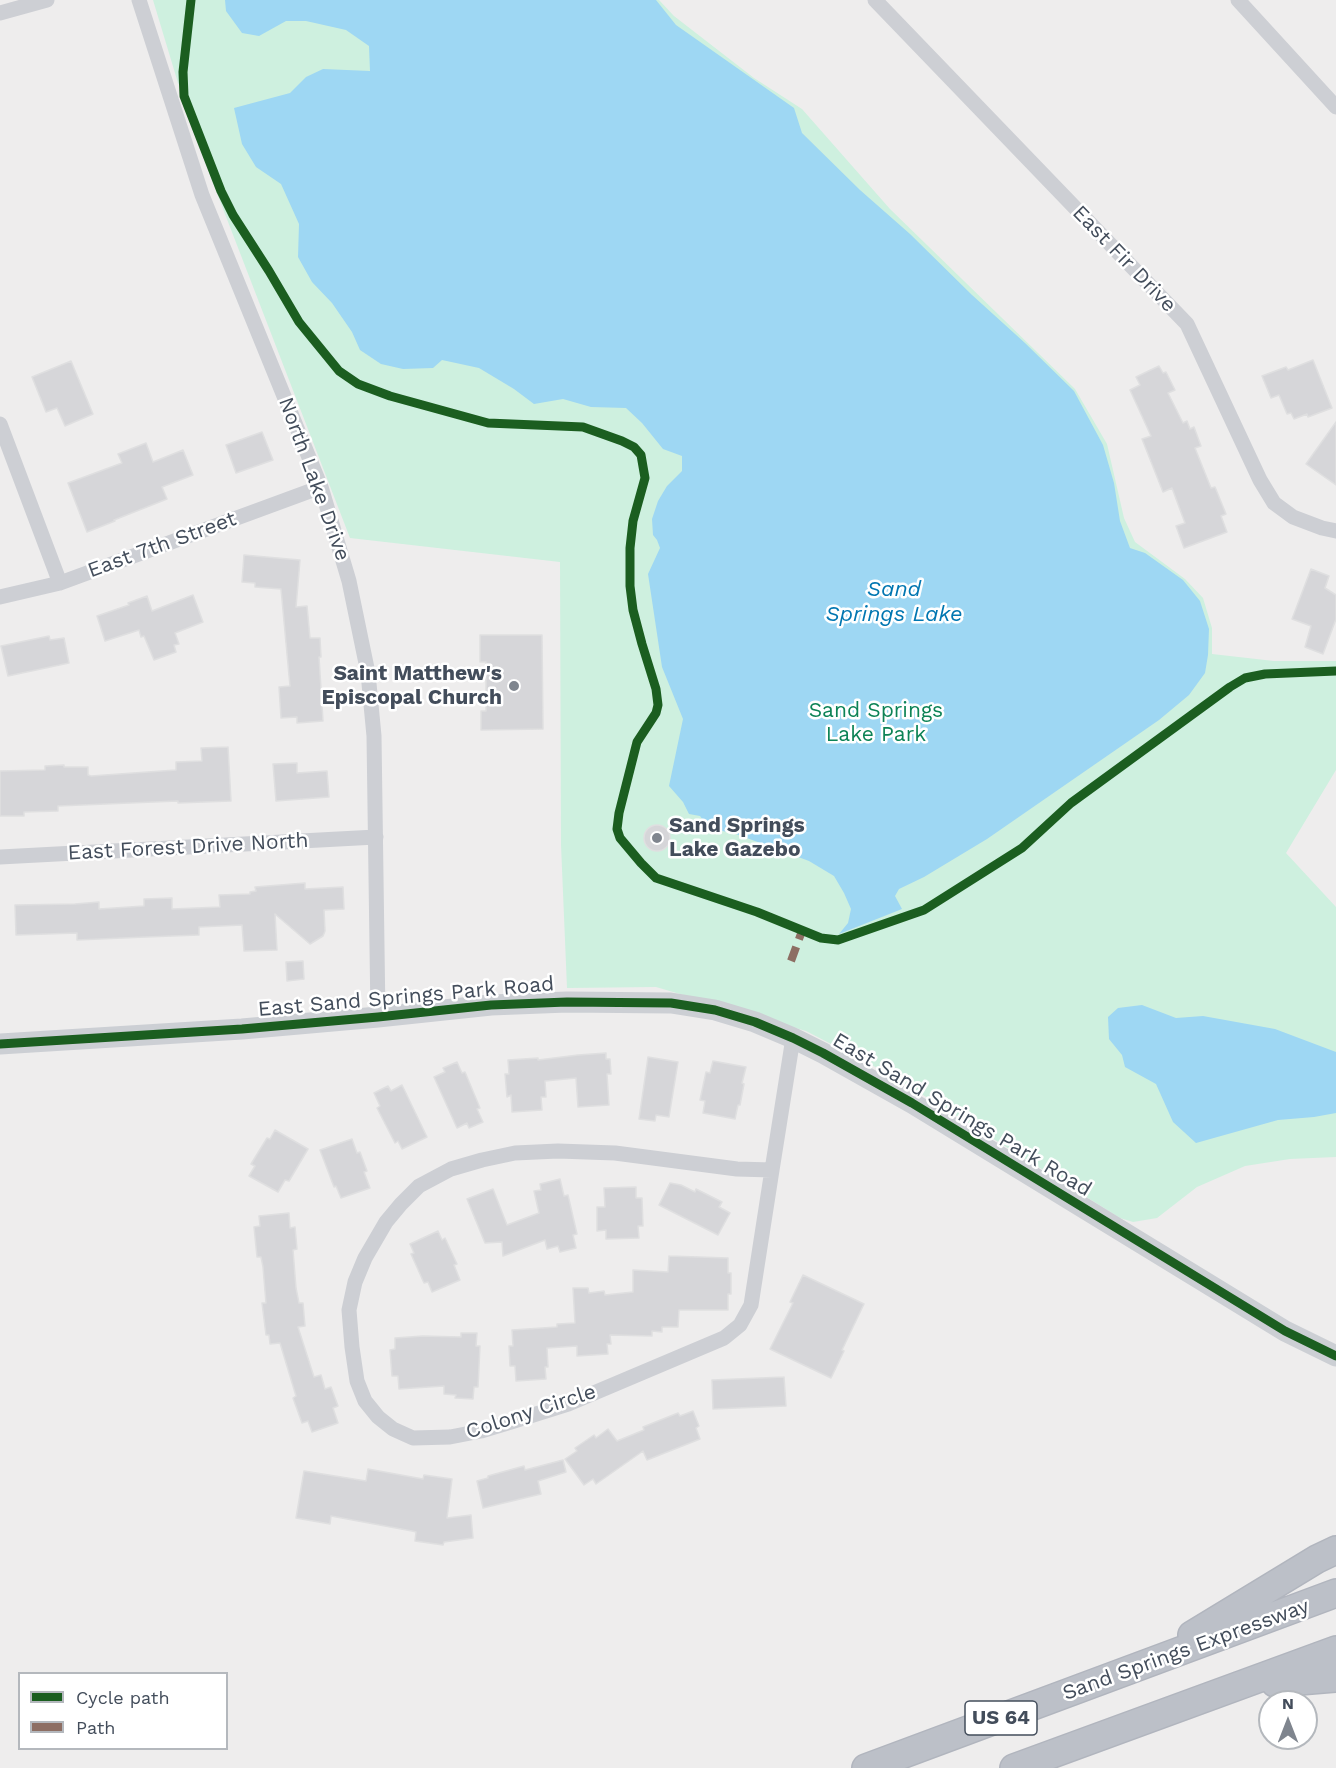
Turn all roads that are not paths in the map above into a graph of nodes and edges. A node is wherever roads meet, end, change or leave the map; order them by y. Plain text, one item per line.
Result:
1 (47, 0) edge
2 (138, 0) edge
3 (875, 0) edge
4 (1238, 0) edge
5 (0, 13) edge
6 (1336, 107) edge
7 (0, 424) edge
8 (321, 487) junction
9 (1336, 531) edge
10 (60, 583) junction
11 (0, 597) edge
12 (376, 837) junction
13 (0, 857) edge
14 (378, 1017) junction
15 (793, 1038) junction
16 (0, 1044) edge
17 (772, 1170) junction
18 (1336, 1356) edge
19 (1336, 1550) edge
20 (1336, 1593) edge
21 (1336, 1650) edge
22 (1136, 1668) junction
23 (1336, 1678) edge
24 (1241, 1686) junction
25 (866, 1768) edge
26 (1014, 1768) edge

1 - 5 street
2 - 8 street, North Lake Drive
3 - 9 street, East Fir Drive
4 - 6 street
7 - 10 street
8 - 10 street, East 7th Street
8 - 12 street, North Lake Drive
10 - 11 street, East 7th Street
12 - 13 street, East Forest Drive North
12 - 14 street, North Lake Drive
14 - 15 street, East Sand Springs Park Road
14 - 16 street, East Sand Springs Park Road
15 - 17 street, Colony Circle
15 - 18 street, East Sand Springs Park Road
17 - 17 street, Colony Circle
19 - 22 highway
20 - 22 highway, Sand Springs Expressway / US 64
21 - 24 highway, US 64
22 - 25 highway, Sand Springs Expressway / US 64
23 - 24 highway
24 - 26 highway, US 64

